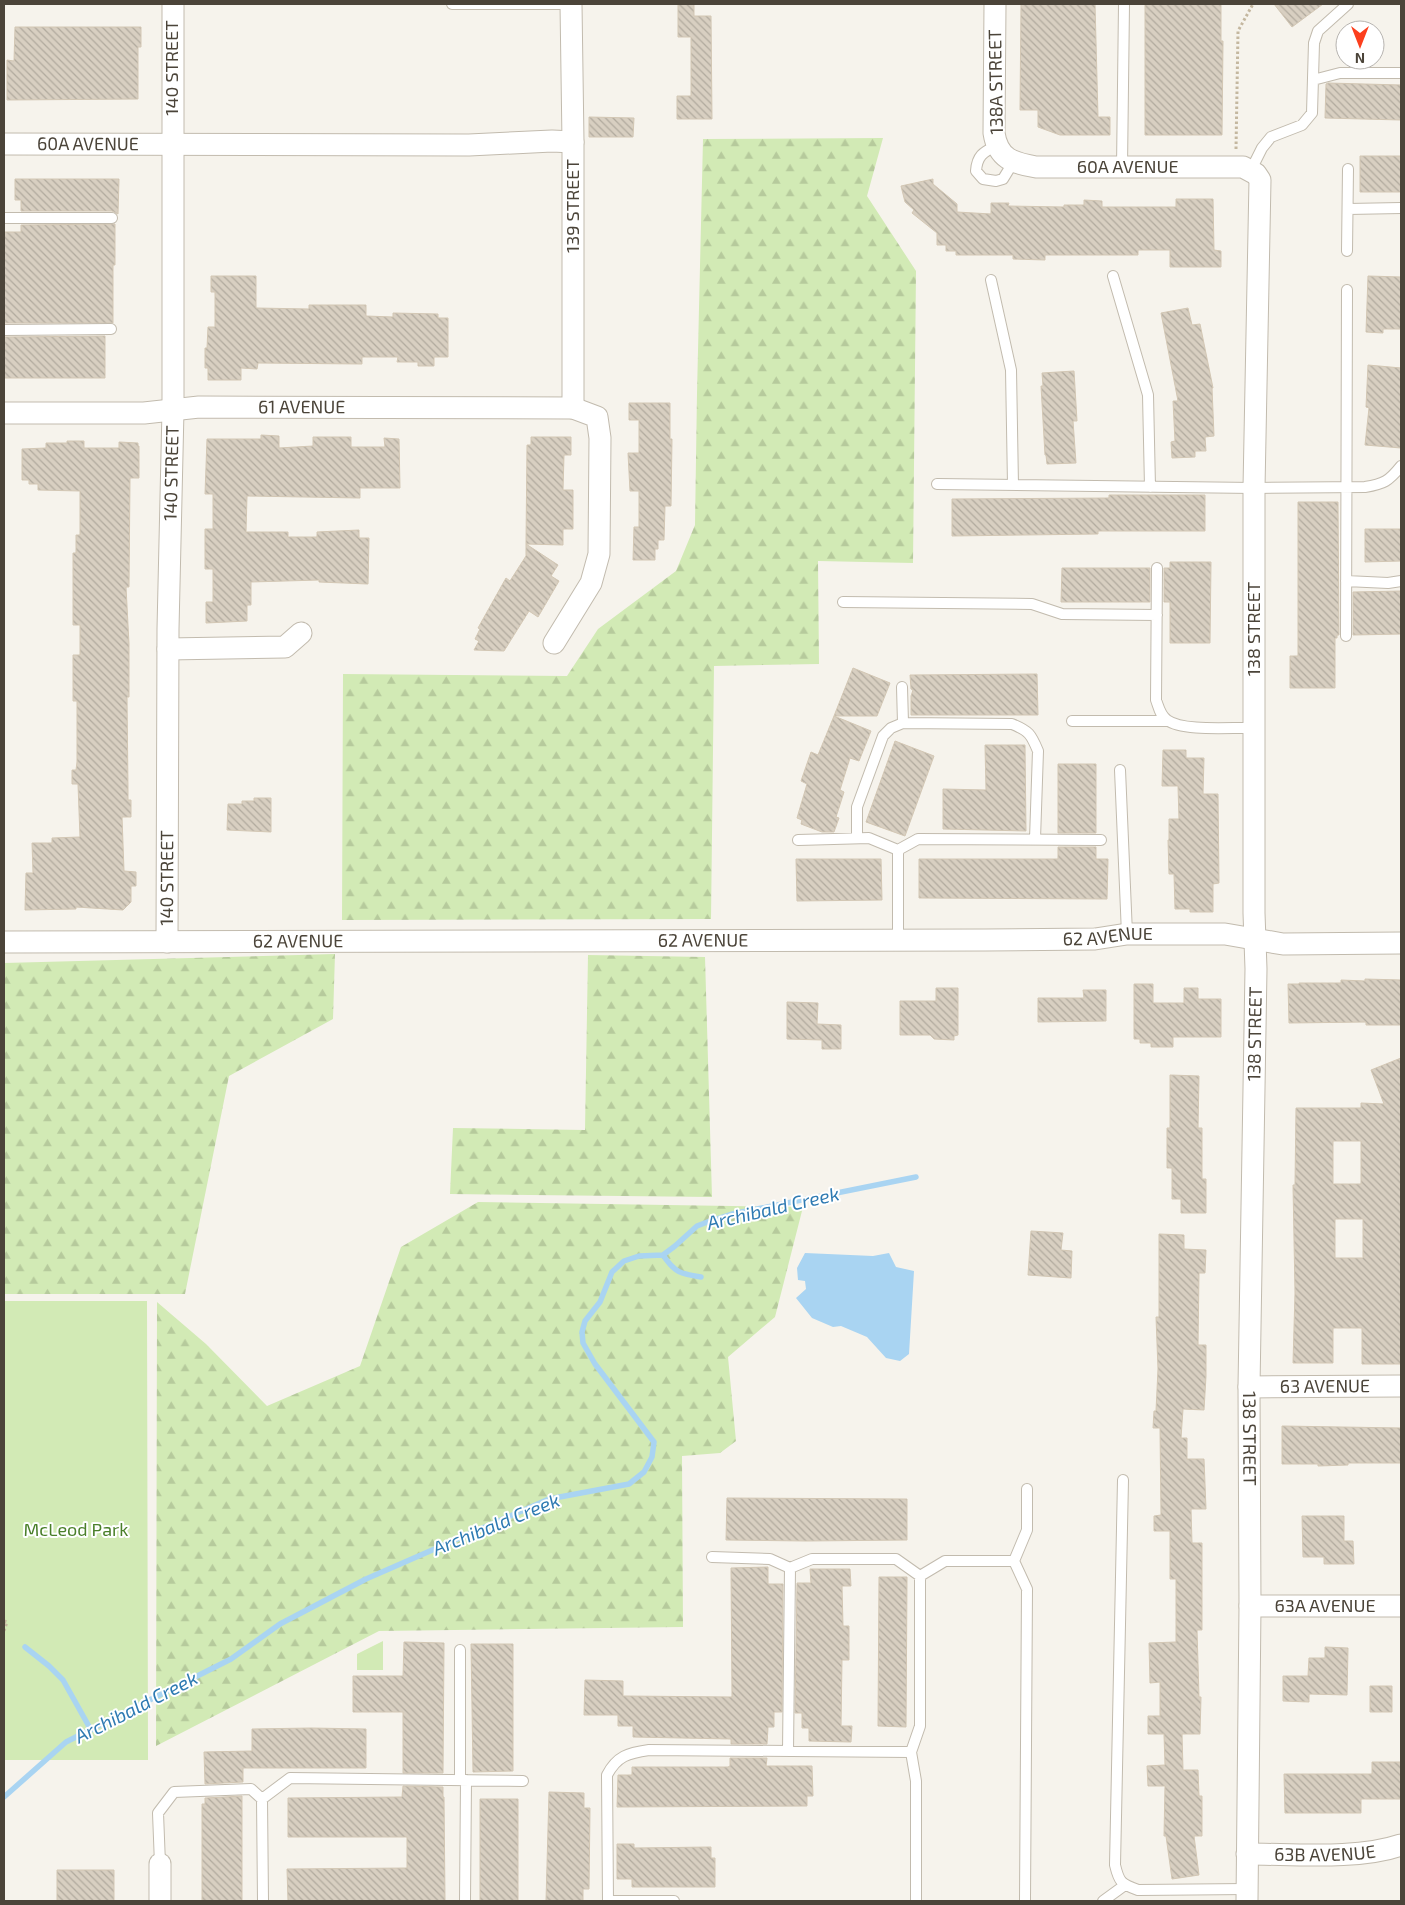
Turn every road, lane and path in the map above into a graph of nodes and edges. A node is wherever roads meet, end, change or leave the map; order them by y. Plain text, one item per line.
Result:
1 (173, 4) edge
2 (452, 4) edge
3 (571, 4) edge
4 (995, 4) edge
5 (1124, 4) edge
6 (1253, 4) edge
7 (1348, 4) edge
8 (1401, 73) edge
9 (1313, 80) junction
10 (573, 142) junction
11 (4, 144) edge
12 (172, 144) junction
13 (1236, 153) dead end
14 (1005, 155) joint
15 (1122, 167) junction
16 (1348, 169) dead end
17 (1251, 170) junction
18 (1401, 208) edge
19 (1348, 209) junction
20 (4, 218) edge
21 (112, 218) dead end
22 (1347, 251) dead end
23 (1113, 276) dead end
24 (991, 280) dead end
25 (1347, 290) dead end
26 (111, 329) dead end
27 (4, 330) edge
28 (572, 408) junction
29 (173, 410) junction
30 (4, 413) edge
31 (1401, 466) edge
32 (937, 484) dead end
33 (1013, 485) junction
34 (1150, 487) junction
35 (1346, 487) junction
36 (1254, 488) junction
37 (1157, 568) dead end
38 (1346, 581) junction
39 (1401, 581) edge
40 (843, 602) dead end
41 (1157, 615) junction
42 (301, 633) dead end
43 (1346, 636) dead end
44 (554, 643) dead end
45 (168, 649) junction
46 (902, 687) dead end
47 (1072, 721) dead end
48 (1168, 721) junction
49 (903, 723) junction
50 (1254, 728) junction
51 (1120, 770) dead end
52 (857, 838) junction
53 (798, 840) dead end
54 (1035, 840) junction
55 (1100, 840) dead end
56 (898, 850) junction
57 (1126, 934) junction
58 (898, 940) junction
59 (1256, 940) junction
60 (4, 942) edge
61 (167, 942) junction
62 (1401, 943) edge
63 (1401, 1386) edge
64 (1249, 1387) junction
65 (1123, 1480) dead end
66 (1027, 1489) dead end
67 (712, 1557) dead end
68 (1014, 1561) junction
69 (790, 1568) junction
70 (920, 1576) junction
71 (1250, 1606) junction
72 (1401, 1606) edge
73 (4, 1621) edge
74 (4, 1631) edge
75 (460, 1650) dead end
76 (788, 1751) junction
77 (911, 1752) junction
78 (463, 1780) junction
79 (523, 1780) dead end
80 (262, 1799) junction
81 (1401, 1845) edge
82 (1247, 1854) junction
83 (160, 1864) joint
84 (1125, 1885) junction
85 (1247, 1895) edge
86 (160, 1901) edge
87 (263, 1901) edge
88 (465, 1901) edge
89 (674, 1901) edge
90 (916, 1901) edge
91 (1025, 1901) edge
92 (1103, 1901) edge

1 - 12 street, 140 STREET
2 - 3 lane
3 - 10 street, 139 STREET
4 - 14 street, 138A STREET
5 - 15 lane
6 - 13 path
7 - 9 lane
8 - 9 lane
9 - 17 lane
10 - 12 street, 60A AVENUE
10 - 28 street, 139 STREET
11 - 12 street, 60A AVENUE
12 - 29 street, 140 STREET
14 - 15 street, 60A AVENUE
15 - 17 street, 60A AVENUE
16 - 19 lane
17 - 36 street, 138 STREET
18 - 19 lane
19 - 22 lane
20 - 21 lane
23 - 34 lane
24 - 33 lane
25 - 35 lane
26 - 27 lane
28 - 29 street, 61 AVENUE
28 - 44 street, 61 AVENUE
29 - 30 street, 61 AVENUE
29 - 45 street, 140 STREET
31 - 35 lane
32 - 33 lane
33 - 34 lane
34 - 36 lane
35 - 36 lane
35 - 38 lane
36 - 50 street, 138 STREET
37 - 41 lane
38 - 39 lane
38 - 43 lane
40 - 41 lane
41 - 48 lane
42 - 45 street
45 - 61 street, 140 STREET
46 - 49 lane
47 - 48 lane
48 - 50 lane
49 - 52 lane
49 - 54 lane
50 - 59 street, 138 STREET
51 - 57 lane
52 - 53 lane
52 - 56 lane
54 - 55 lane
54 - 56 lane
56 - 58 lane
57 - 58 street, 62 AVENUE
57 - 59 street, 62 AVENUE
58 - 61 street, 62 AVENUE
59 - 62 street, 62 AVENUE
59 - 64 street, 138 STREET
60 - 61 street, 62 AVENUE
63 - 64 street, 63 AVENUE
64 - 71 street, 138 STREET
65 - 84 lane
66 - 68 lane
67 - 69 lane
68 - 70 lane
68 - 91 lane
69 - 70 lane
69 - 76 lane
70 - 77 lane
71 - 72 street, 63A AVENUE
71 - 82 street, 138 STREET
73 - 74 path
75 - 78 lane
76 - 77 lane
76 - 89 lane
77 - 90 lane
78 - 79 lane
78 - 80 lane
78 - 88 lane
80 - 83 lane
80 - 87 lane
81 - 82 street, 63B AVENUE
82 - 85 street, 138 STREET
83 - 86 street
84 - 85 lane
84 - 92 lane

